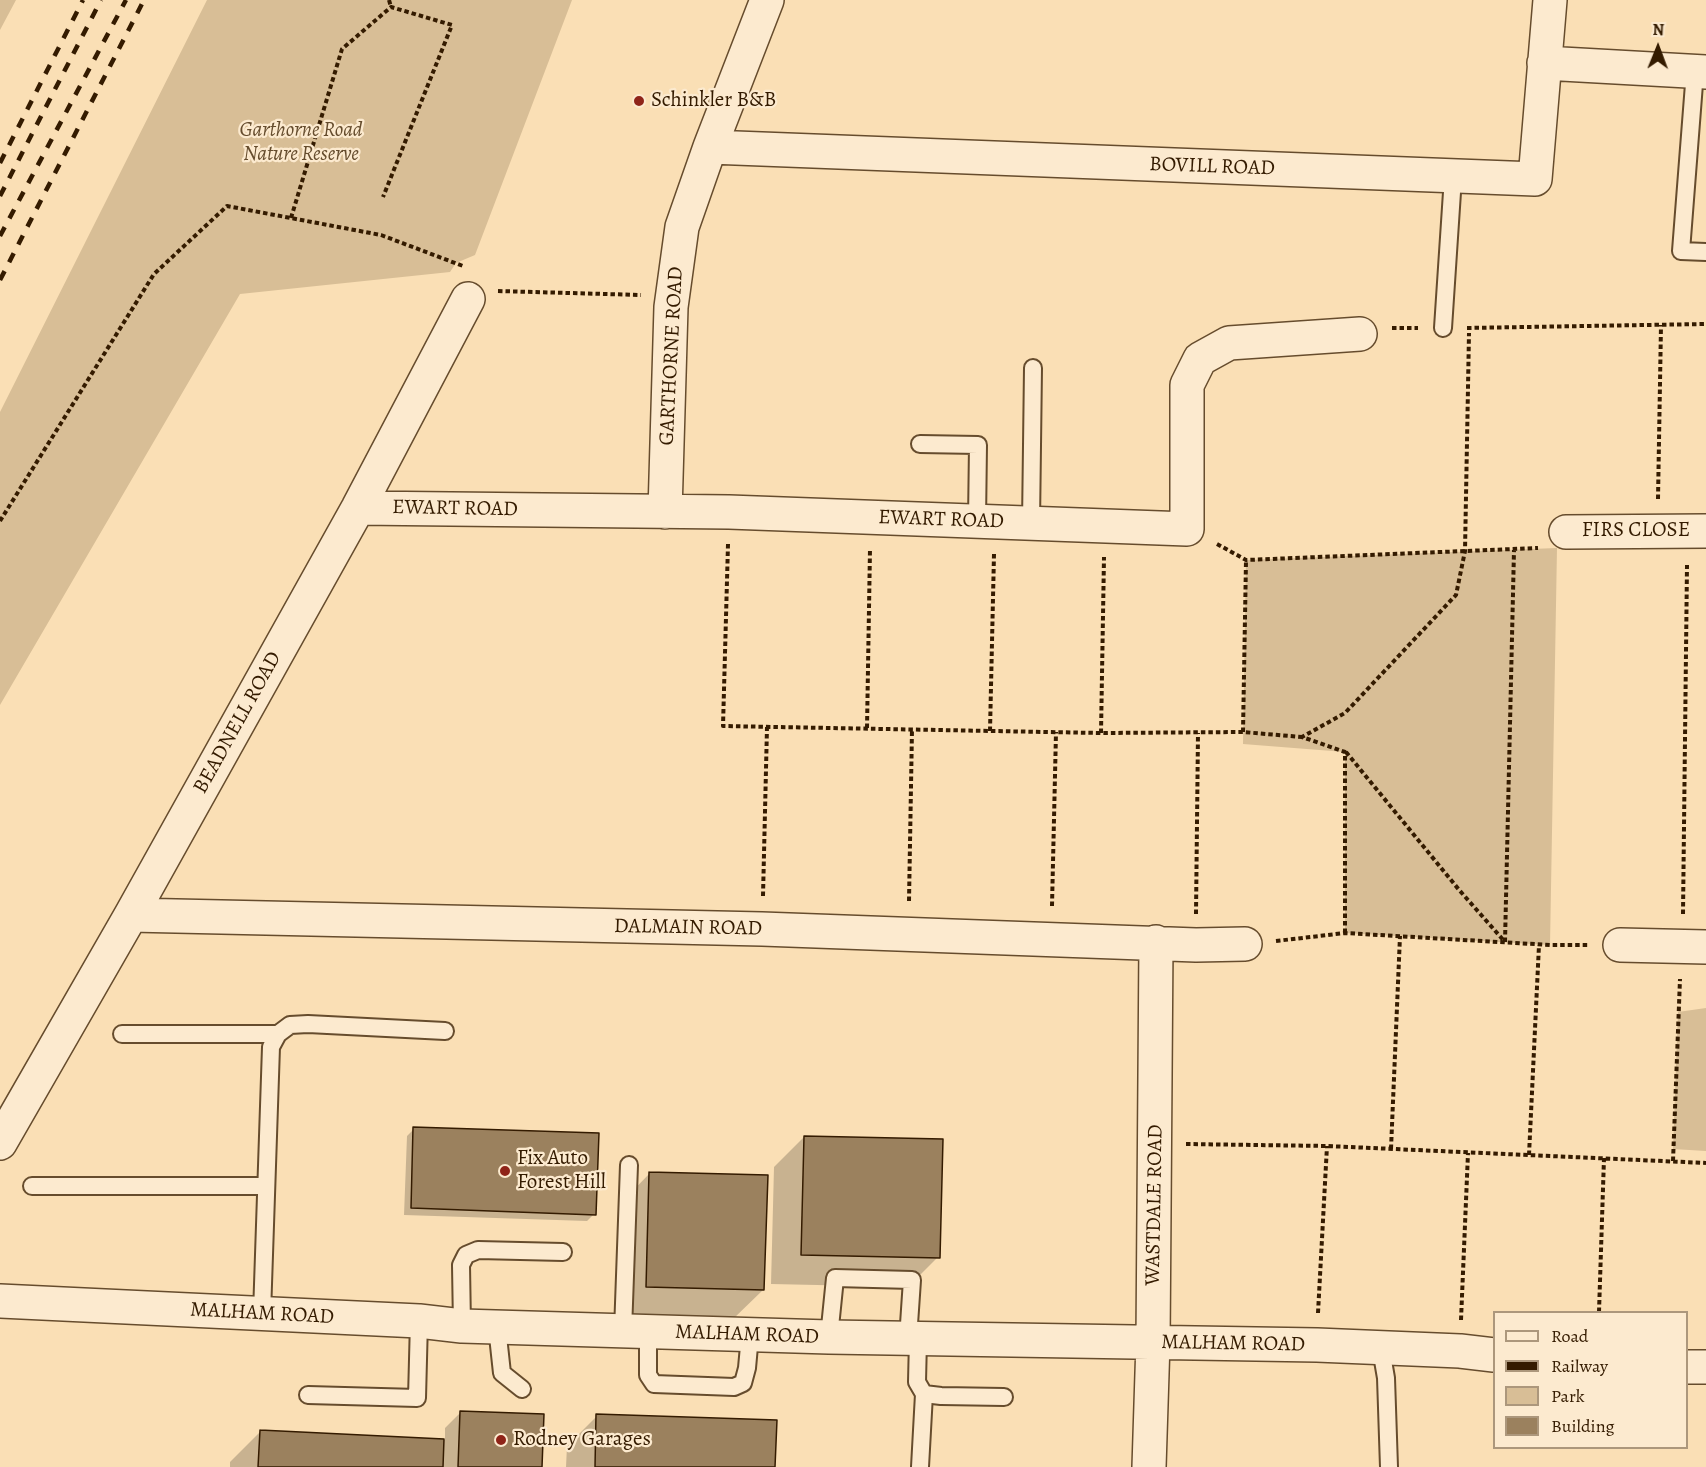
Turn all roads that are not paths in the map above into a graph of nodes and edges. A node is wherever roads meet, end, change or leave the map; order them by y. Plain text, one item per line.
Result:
1 (767, 0) edge
2 (1550, 0) edge
3 (1544, 63) junction
4 (1700, 71) edge
5 (710, 147) junction
6 (1453, 177) junction
7 (1706, 252) edge
8 (468, 299) road end
9 (1443, 328) road end
10 (1360, 334) road end
11 (1033, 368) dead end
12 (920, 444) dead end
13 (358, 508) junction
14 (665, 512) junction
15 (986, 521) junction
16 (1031, 523) junction
17 (1684, 531) edge
18 (1566, 532) road end
19 (131, 915) junction
20 (1156, 942) junction
21 (1245, 944) road end
22 (1620, 945) road end
23 (1694, 947) edge
24 (445, 1031) dead end
25 (122, 1034) dead end
26 (278, 1034) junction
27 (0, 1143) edge
28 (629, 1165) dead end
29 (32, 1186) dead end
30 (266, 1186) junction
31 (563, 1252) dead end
32 (0, 1301) edge
33 (262, 1314) junction
34 (419, 1321) junction
35 (462, 1326) junction
36 (497, 1327) junction
37 (636, 1331) junction
38 (750, 1335) junction
39 (829, 1337) junction
40 (913, 1339) junction
41 (1153, 1342) junction
42 (1381, 1348) junction
43 (1493, 1355) edge
44 (1688, 1367) edge
45 (1706, 1367) edge
46 (522, 1389) dead end
47 (924, 1394) junction
48 (308, 1395) dead end
49 (1005, 1397) dead end
50 (920, 1467) edge
51 (1149, 1467) edge
52 (1389, 1467) edge

1 - 5 street, GARTHORNE ROAD
2 - 3 street, BOVILL ROAD
3 - 4 street
3 - 6 street, BOVILL ROAD
4 - 7 lane
5 - 6 street, BOVILL ROAD
5 - 14 street, GARTHORNE ROAD
6 - 9 lane
8 - 13 street, BEADNELL ROAD
10 - 16 street, EWART ROAD
11 - 16 lane
12 - 15 lane
13 - 14 street, EWART ROAD
13 - 19 street, BEADNELL ROAD
14 - 15 street, EWART ROAD
15 - 16 street, EWART ROAD
17 - 18 street, FIRS CLOSE
19 - 20 street, DALMAIN ROAD
19 - 27 street, BEADNELL ROAD
20 - 21 street, DALMAIN ROAD
20 - 41 street, WASTDALE ROAD
22 - 23 street
24 - 26 lane
25 - 26 lane
26 - 30 lane
28 - 37 lane
29 - 30 lane
30 - 33 lane
31 - 35 lane
32 - 33 street, MALHAM ROAD
33 - 34 street, MALHAM ROAD
34 - 35 street, MALHAM ROAD
34 - 48 lane
35 - 36 street, MALHAM ROAD
36 - 37 street, MALHAM ROAD
36 - 46 lane
37 - 38 street, MALHAM ROAD
37 - 38 lane
38 - 39 street, MALHAM ROAD
39 - 40 street, MALHAM ROAD
39 - 40 lane
40 - 41 street, MALHAM ROAD
40 - 47 lane
41 - 42 street, MALHAM ROAD
41 - 51 street, WASTDALE ROAD
42 - 43 street, MALHAM ROAD
42 - 52 lane
44 - 45 street
47 - 49 lane
47 - 50 lane

